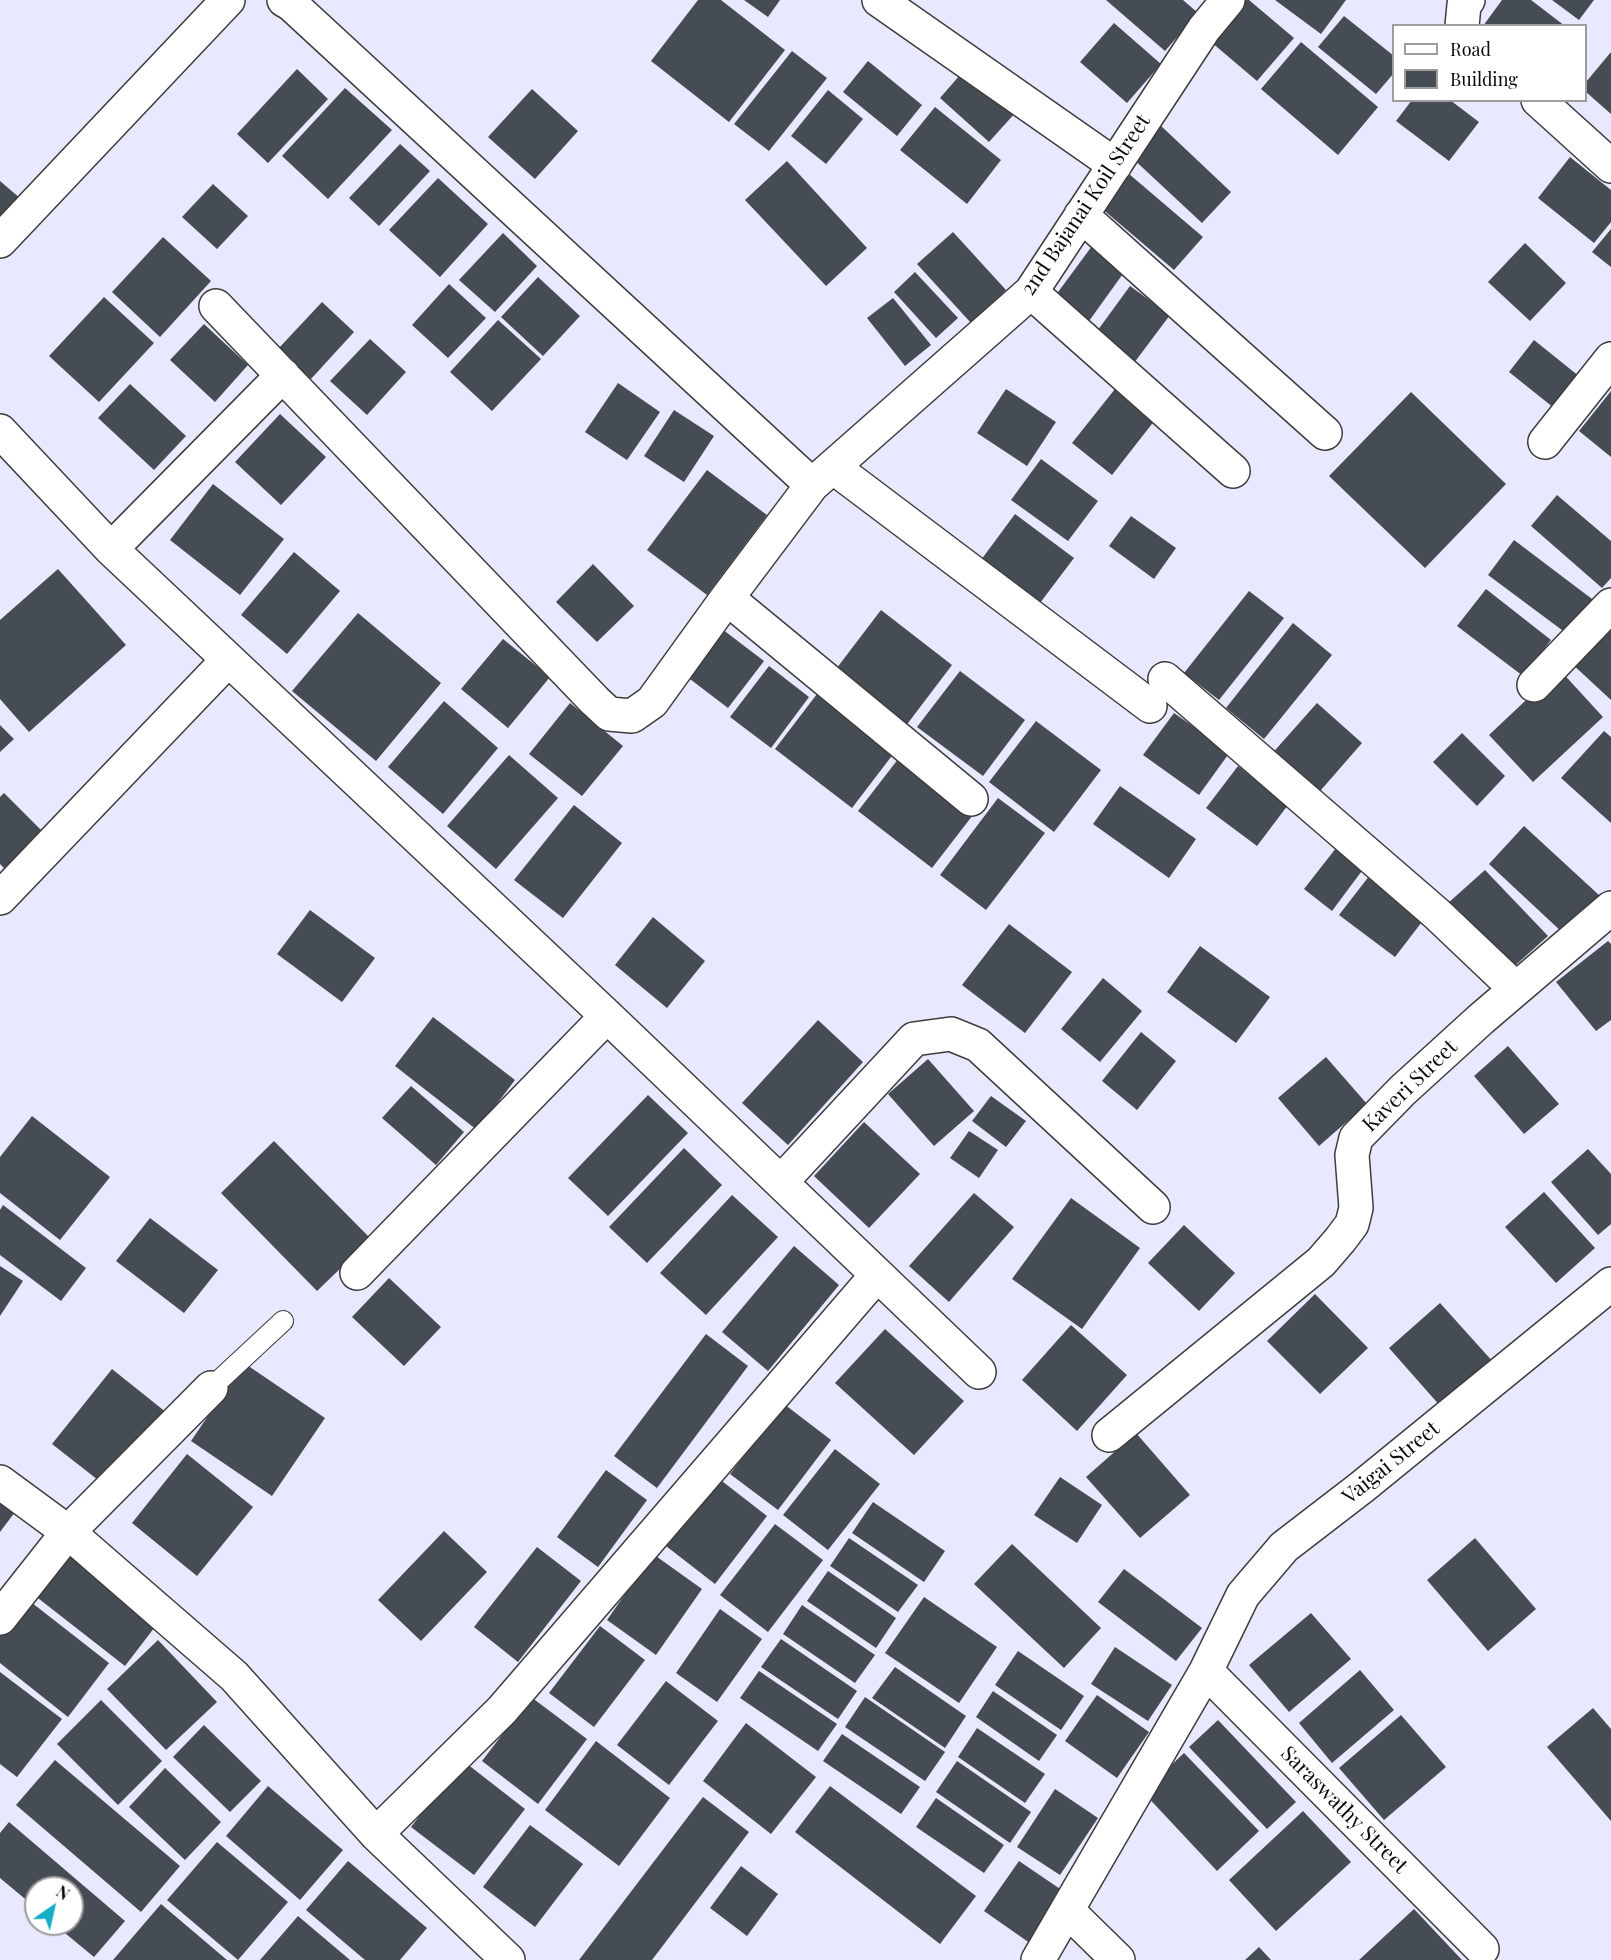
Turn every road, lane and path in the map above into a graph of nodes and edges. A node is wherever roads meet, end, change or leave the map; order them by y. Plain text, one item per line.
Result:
1 (228, 0) edge
2 (284, 0) edge
3 (879, 0) edge
4 (1228, 0) edge
5 (1468, 0) edge
6 (1462, 24) edge
7 (1540, 102) edge
8 (1115, 165) junction
9 (1611, 166) edge
10 (1082, 215) junction
11 (0, 241) edge
12 (1031, 292) junction
13 (216, 306) dead end
14 (1611, 359) edge
15 (283, 375) junction
16 (0, 431) edge
17 (1325, 434) dead end
18 (1545, 442) dead end
19 (1233, 471) dead end
20 (822, 476) junction
21 (111, 549) junction
22 (727, 598) junction
23 (1611, 605) edge
24 (228, 660) junction
25 (1534, 685) dead end
26 (971, 799) dead end
27 (0, 898) edge
28 (1611, 908) edge
29 (1516, 989) junction
30 (607, 1016) junction
31 (781, 1182) junction
32 (1153, 1207) dead end
33 (357, 1273) dead end
34 (877, 1275) junction
35 (1611, 1284) edge
36 (283, 1321) dead end
37 (979, 1372) dead end
38 (211, 1388) joint
39 (1109, 1435) dead end
40 (0, 1482) edge
41 (68, 1532) junction
42 (0, 1618) edge
43 (1206, 1671) junction
44 (376, 1834) junction
45 (1067, 1910) junction
46 (1482, 1949) dead end
47 (508, 1960) edge
48 (1038, 1960) edge
49 (1118, 1960) edge

1 - 11 street
2 - 20 street
3 - 8 street
4 - 8 street, 2nd Bajanai Koil Street
5 - 6 street
7 - 9 street
8 - 10 street, 2nd Bajanai Koil Street
10 - 12 street, 2nd Bajanai Koil Street
10 - 17 street
12 - 19 street
12 - 20 street, 2nd Bajanai Koil Street
13 - 15 street, 2nd Bajanai Koil Street
14 - 18 street
15 - 21 street
15 - 22 street, 2nd Bajanai Koil Street
16 - 21 street
20 - 22 street, 2nd Bajanai Koil Street
20 - 29 street
21 - 24 street
22 - 26 street
23 - 25 street
24 - 27 street
24 - 30 street
28 - 29 street, Kaveri Street
29 - 39 street, Kaveri Street
30 - 31 street
30 - 33 street
31 - 32 street
31 - 34 street
34 - 37 street
34 - 44 street
35 - 43 street, Vaigai Street
36 - 38 lane
38 - 41 street
40 - 41 street
41 - 42 street
41 - 44 street
43 - 45 street, Vaigai Street
43 - 46 street, Saraswathy Street
44 - 47 street
45 - 48 street, Vaigai Street
45 - 49 street

